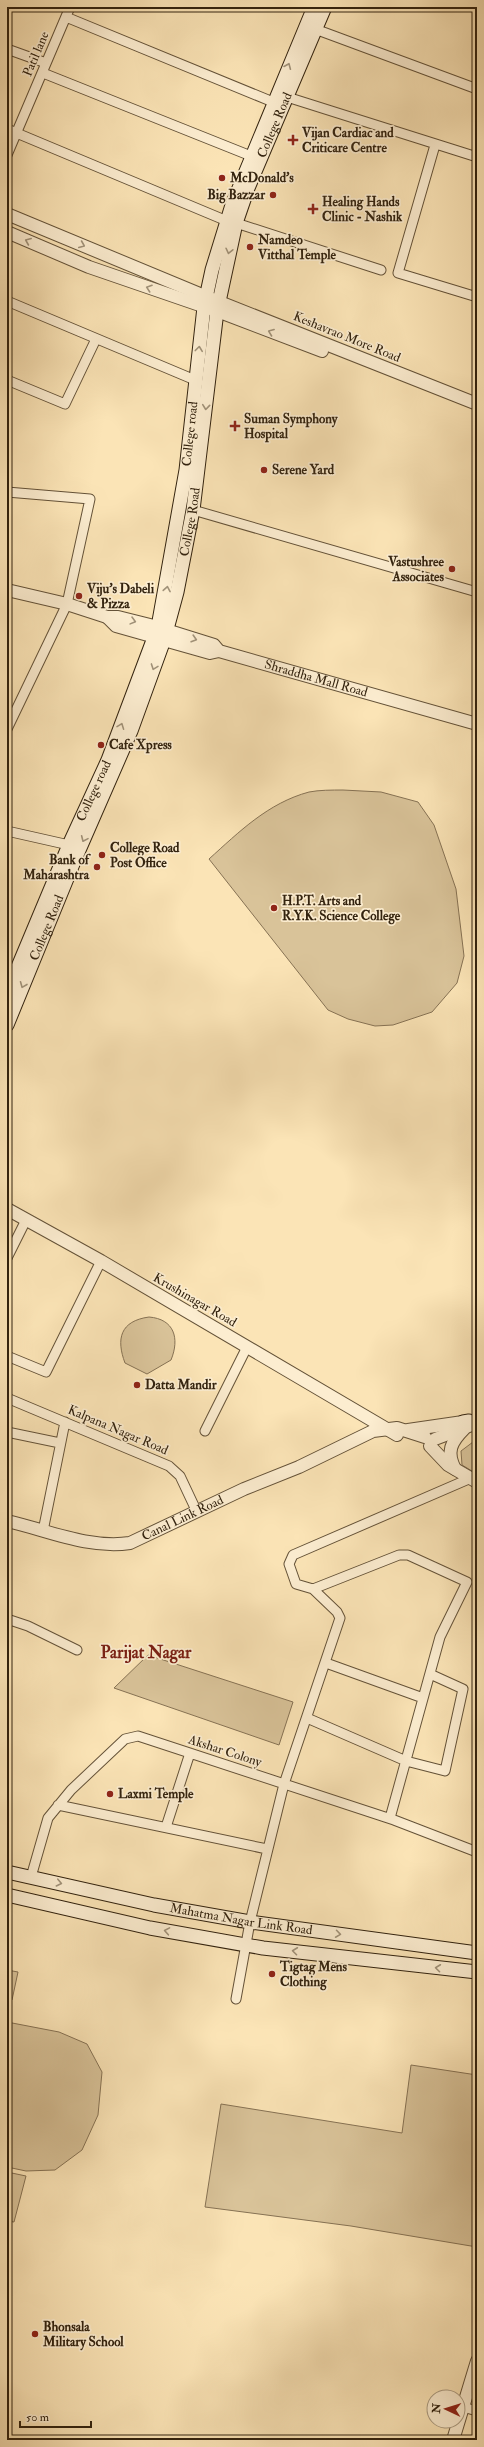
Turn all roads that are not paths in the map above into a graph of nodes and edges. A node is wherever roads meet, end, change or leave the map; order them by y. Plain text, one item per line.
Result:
1 (70, 7) edge
2 (314, 7) edge
3 (325, 7) edge
4 (66, 17) junction
5 (315, 29) junction
6 (7, 49) edge
7 (46, 63) junction
8 (42, 73) junction
9 (477, 89) edge
10 (287, 96) junction
11 (273, 102) junction
12 (7, 129) edge
13 (17, 133) junction
14 (435, 145) junction
15 (7, 155) edge
16 (251, 156) junction
17 (477, 157) edge
18 (7, 214) edge
19 (231, 222) junction
20 (7, 232) edge
21 (381, 270) dead end
22 (477, 297) edge
23 (7, 301) edge
24 (211, 304) junction
25 (96, 339) junction
26 (7, 380) edge
27 (195, 380) junction
28 (477, 404) edge
29 (477, 413) edge
30 (192, 471) junction
31 (7, 492) edge
32 (193, 510) junction
33 (7, 590) edge
34 (477, 592) edge
35 (67, 604) junction
36 (161, 633) junction
37 (477, 724) edge
38 (7, 729) edge
39 (7, 831) edge
40 (69, 845) junction
41 (7, 993) edge
42 (7, 1025) edge
43 (7, 1209) edge
44 (26, 1220) junction
45 (7, 1258) edge
46 (101, 1261) junction
47 (247, 1347) junction
48 (7, 1356) edge
49 (7, 1398) edge
50 (368, 1419) junction
51 (65, 1422) junction
52 (470, 1423) edge
53 (384, 1429) junction
54 (205, 1431) dead end
55 (400, 1431) junction
56 (7, 1432) edge
57 (430, 1440) junction
58 (60, 1443) junction
59 (350, 1443) junction
60 (453, 1465) junction
61 (474, 1480) edge
62 (196, 1510) junction
63 (7, 1521) edge
64 (43, 1531) junction
65 (313, 1589) junction
66 (7, 1619) edge
67 (78, 1650) dead end
68 (326, 1663) junction
69 (430, 1674) junction
70 (423, 1698) junction
71 (307, 1718) junction
72 (190, 1753) junction
73 (406, 1760) junction
74 (284, 1784) junction
75 (58, 1805) junction
76 (390, 1818) junction
77 (166, 1827) junction
78 (267, 1849) junction
79 (477, 1852) edge
80 (7, 1872) edge
81 (31, 1877) junction
82 (7, 1895) edge
83 (250, 1922) junction
84 (246, 1945) junction
85 (477, 1953) edge
86 (477, 1972) edge
87 (236, 1999) dead end
88 (477, 2361) edge
89 (466, 2397) edge
90 (466, 2408) edge
91 (477, 2411) edge
92 (456, 2429) edge
93 (453, 2440) edge

1 - 4 street, Patil lane
11 -> 2 main road, College road
3 - 5 main road, College Road
4 - 7 street, Patil lane
4 - 11 street
5 - 9 street
5 - 10 main road, College Road
6 - 7 street
7 - 8 street, Patil lane
8 - 13 street, Patil lane
8 - 16 street
10 - 14 street
10 - 19 main road, College Road
11 - 16 main road, College road
12 - 13 street
13 - 15 street, Patil lane
13 - 19 street
14 - 17 street
14 - 22 street
16 - 19 main road, College road
18 -> 24 street
19 - 21 street
19 - 24 main road, College road
24 -> 20 street
23 - 25 street
27 -> 24 main road, College road
24 - 28 street, Keshavrao More Road
29 -> 24 street
24 -> 30 main road, College Road
25 - 26 street
25 - 27 street
27 - 30 main road, College road
30 - 32 main road, College Road
36 -> 30 main road, College road
31 - 35 street
32 - 34 street
32 - 36 main road, College Road
33 - 35 street, Shraddha Mall Road
35 - 36 street, Shraddha Mall Road
35 - 38 street
36 - 37 street, Shraddha Mall Road
40 -> 36 main road, College road
36 -> 42 main road, College Road
39 - 40 street
40 - 41 main road, College road
43 - 44 street, Krushinagar Road
44 - 45 street
44 - 46 street, Krushinagar Road
46 - 47 street, Krushinagar Road
46 - 48 street
47 - 50 street, Krushinagar Road
47 - 54 street
49 - 51 street, Kalpana Nagar Road
50 - 53 street
50 - 55 street
51 - 58 street
51 - 62 street, Kalpana Nagar Road
52 - 55 street, Canal Link Road
52 - 57 street
52 - 60 street
53 - 55 street, Canal Link Road
53 - 59 street, Canal Link Road
55 - 57 street, Canal Link Road
55 - 59 street, Canal Link Road
56 - 58 street
57 - 60 street
58 - 64 street
59 - 62 street, Canal Link Road
60 - 61 street
61 - 65 street
62 - 64 street, Canal Link Road
63 - 64 street, Canal Link Road
65 - 68 street
65 - 69 street
66 - 67 street
68 - 70 street
68 - 71 street
69 - 70 street
69 - 73 street
70 - 73 street
71 - 73 street
71 - 74 street
72 - 74 street, Akshar Colony
72 - 75 street, Akshar Colony
72 - 77 street
73 - 76 street
74 - 76 street, Akshar Colony
74 - 78 street
75 - 77 street
75 - 81 street, Akshar Colony
76 - 79 street, Akshar Colony
77 - 78 street
78 - 83 street
80 - 81 main road, Mahatma Nagar Link Road
81 -> 83 main road, Mahatma Nagar Link Road
84 -> 82 main road, Mahatma Nagar Link Road
83 - 84 street
83 -> 85 main road, Mahatma Nagar Link Road
86 -> 84 main road, Mahatma Nagar Link Road
84 - 87 street
88 - 89 street
90 - 91 street
92 - 93 street

